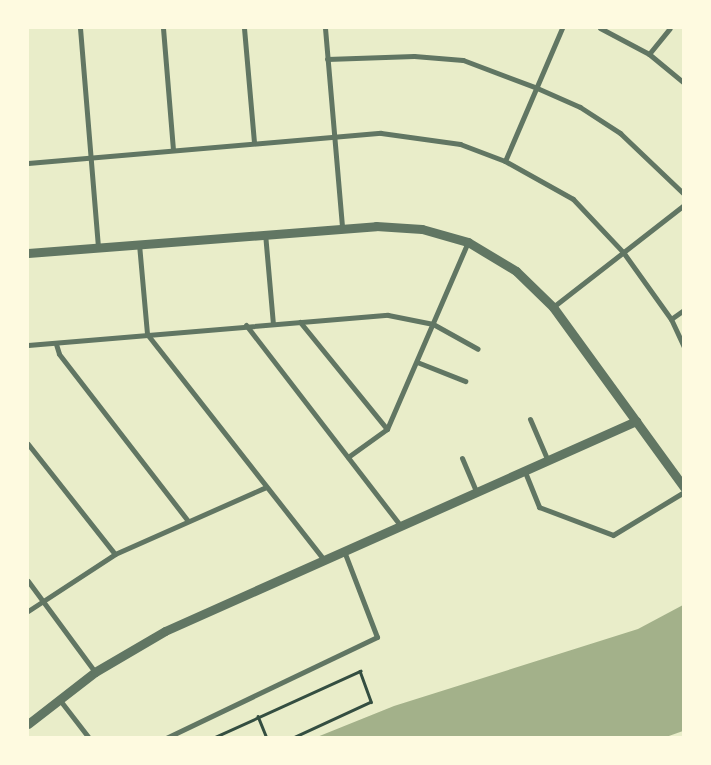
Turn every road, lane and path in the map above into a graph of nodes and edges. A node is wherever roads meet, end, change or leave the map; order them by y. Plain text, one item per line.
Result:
1 (80, 28) edge
2 (163, 28) edge
3 (244, 28) edge
4 (325, 28) edge
5 (562, 28) edge
6 (600, 28) edge
7 (670, 28) edge
8 (649, 54) junction
9 (327, 59) junction
10 (684, 83) edge
11 (537, 88) junction
12 (334, 137) junction
13 (254, 143) junction
14 (173, 150) junction
15 (90, 158) junction
16 (505, 161) junction
17 (28, 163) edge
18 (684, 194) edge
19 (684, 205) edge
20 (342, 227) junction
21 (264, 233) junction
22 (468, 242) junction
23 (139, 244) junction
24 (98, 247) junction
25 (623, 252) junction
26 (28, 253) edge
27 (553, 307) junction
28 (684, 310) edge
29 (671, 319) junction
30 (300, 322) junction
31 (273, 324) junction
32 (432, 324) junction
33 (246, 325) junction
34 (147, 334) junction
35 (56, 344) junction
36 (28, 346) edge
37 (684, 346) edge
38 (478, 349) dead end
39 (417, 362) junction
40 (465, 381) dead end
41 (530, 419) dead end
42 (636, 421) junction
43 (387, 430) junction
44 (28, 444) edge
45 (348, 457) junction
46 (462, 458) dead end
47 (548, 461) junction
48 (525, 472) junction
49 (684, 487) edge
50 (266, 488) junction
51 (684, 492) edge
52 (477, 493) junction
53 (188, 521) junction
54 (401, 526) junction
55 (344, 551) junction
56 (115, 554) junction
57 (324, 560) junction
58 (28, 581) edge
59 (42, 600) junction
60 (28, 610) edge
61 (95, 672) junction
62 (59, 698) junction
63 (258, 716) junction
64 (28, 724) edge
65 (89, 738) edge
66 (166, 738) edge
67 (213, 738) edge
68 (267, 738) edge
69 (293, 738) edge

1 - 15 street
2 - 14 street
3 - 13 street
4 - 9 street
5 - 11 street
6 - 8 street
7 - 8 street
8 - 10 street
9 - 11 street
9 - 12 street
11 - 16 street
11 - 18 street
12 - 13 street
12 - 16 street
12 - 20 street
13 - 14 street
14 - 15 street
15 - 17 street
15 - 24 street
16 - 25 street
19 - 25 street
20 - 21 street
20 - 22 street
21 - 23 street
21 - 31 street
22 - 27 street
22 - 32 street
23 - 24 street
23 - 34 street
24 - 26 street
25 - 27 street
25 - 29 street
27 - 42 street
28 - 29 street
29 - 37 street
30 - 31 street
30 - 32 street
30 - 43 street
31 - 33 street
32 - 38 street
32 - 39 street
33 - 34 street
33 - 45 street
34 - 35 street
34 - 50 street
35 - 36 street
35 - 53 street
39 - 40 street
39 - 43 street
41 - 47 street
42 - 47 street
42 - 49 street
43 - 45 street
44 - 56 street
45 - 54 street
46 - 52 street
47 - 48 street
48 - 51 street
48 - 52 street
50 - 53 street
50 - 57 street
52 - 54 street
53 - 56 street
54 - 55 street
55 - 57 street
55 - 66 street
56 - 59 street
57 - 61 street
58 - 59 street
59 - 60 street
59 - 61 street
61 - 62 street
62 - 64 street
62 - 65 street
63 - 67 path
63 - 68 path
63 - 69 path

